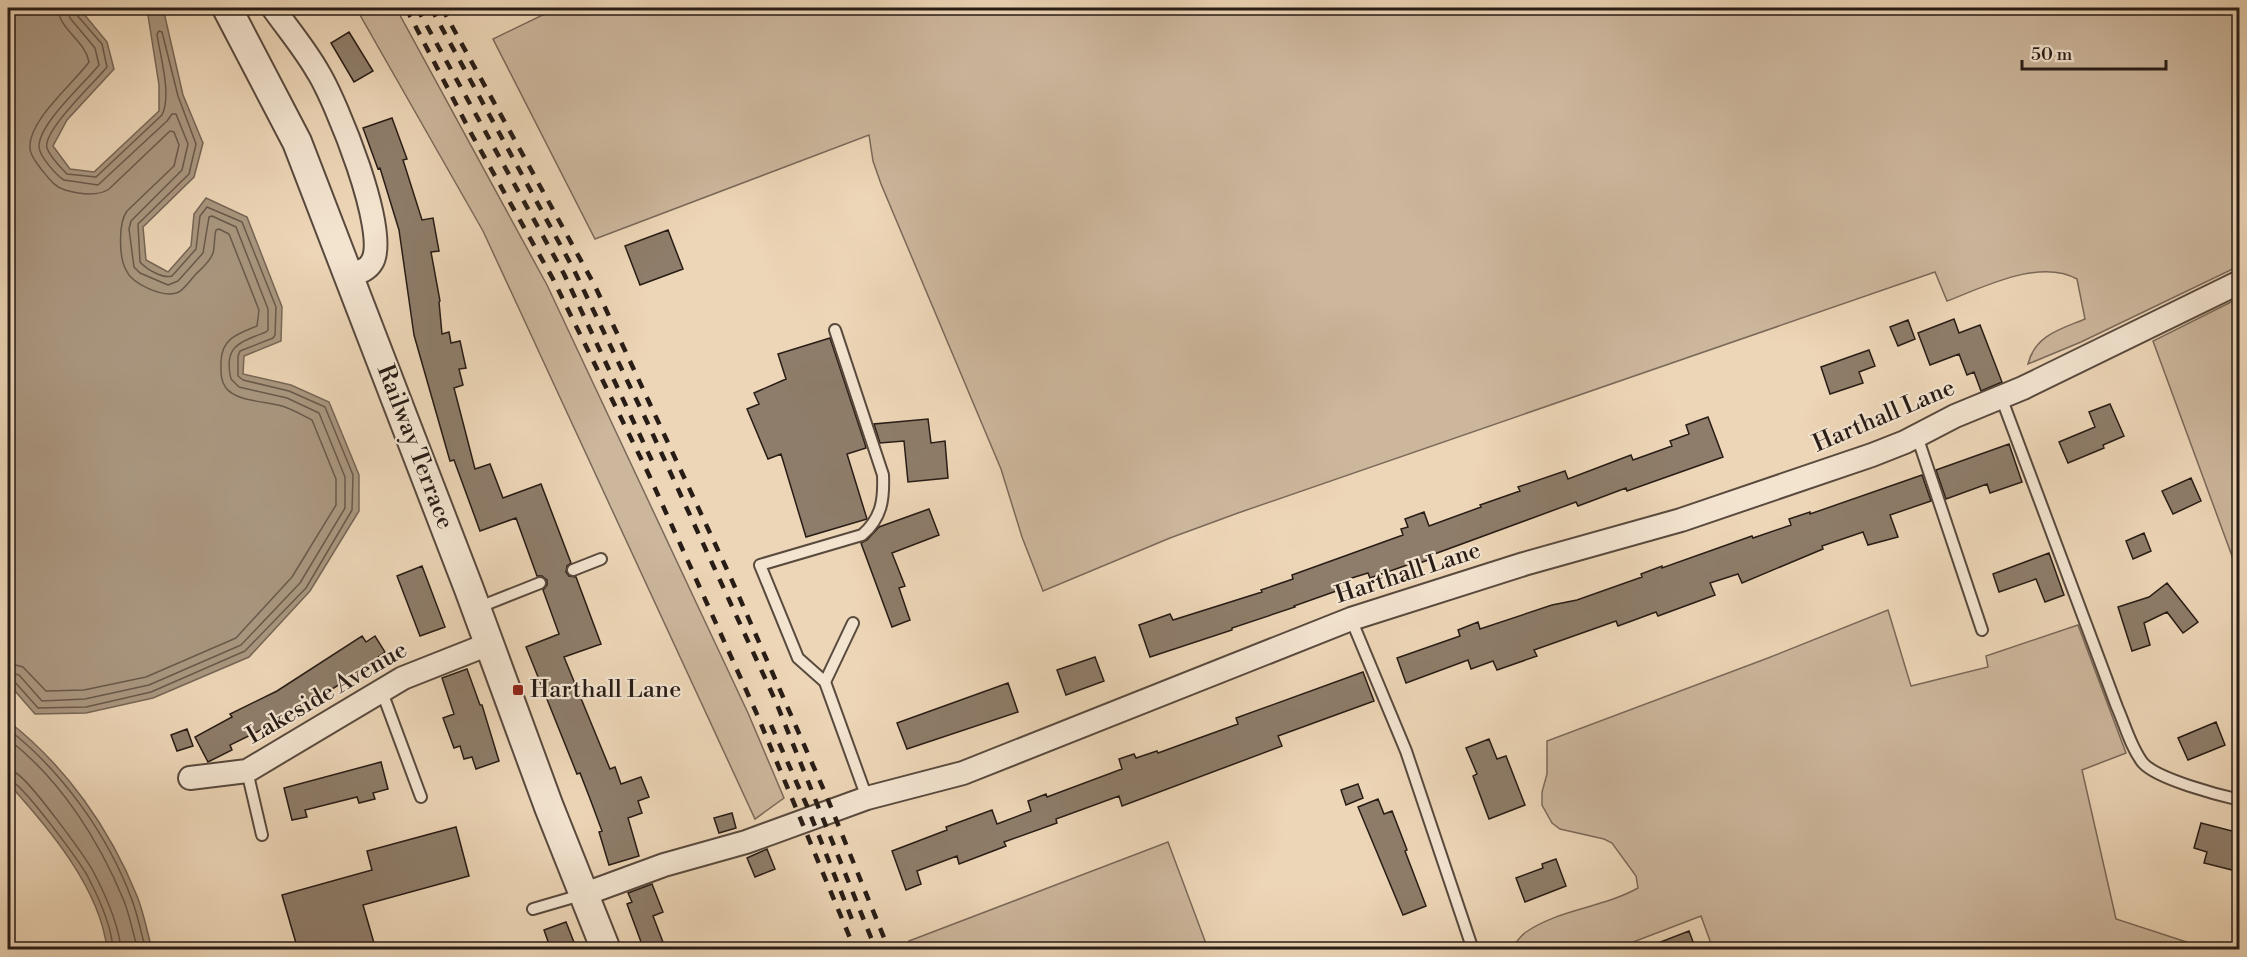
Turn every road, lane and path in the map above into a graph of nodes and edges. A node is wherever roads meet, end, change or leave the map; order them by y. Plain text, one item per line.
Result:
1 (227, 8) edge
2 (273, 8) edge
3 (349, 275) junction
4 (2240, 282) edge
5 (835, 330) dead end
6 (2001, 397) junction
7 (1917, 436) junction
8 (601, 559) dead end
9 (573, 570) dead end
10 (540, 583) dead end
11 (476, 609) junction
12 (1351, 619) junction
13 (854, 623) dead end
14 (1982, 630) dead end
15 (489, 644) junction
16 (825, 682) junction
17 (382, 692) junction
18 (247, 771) junction
19 (190, 778) dead end
20 (421, 797) dead end
21 (867, 798) junction
22 (2240, 800) edge
23 (262, 836) dead end
24 (585, 894) junction
25 (533, 909) dead end
26 (606, 950) edge
27 (1473, 950) edge

1 - 3 street, Railway Terrace
2 - 3 street
3 - 11 street, Railway Terrace
4 - 6 street, Harthall Lane
5 - 16 lane
6 - 7 street, Harthall Lane
6 - 22 lane
7 - 12 street, Harthall Lane
7 - 14 lane
8 - 9 lane
10 - 11 lane
11 - 15 street, Railway Terrace
12 - 21 street, Harthall Lane
12 - 27 lane
13 - 16 lane
15 - 17 street, Lakeside Avenue
15 - 24 street, Railway Terrace
16 - 21 lane
17 - 18 street, Lakeside Avenue
17 - 20 lane
18 - 19 street, Lakeside Avenue
18 - 23 lane
21 - 24 street, Harthall Lane
24 - 25 lane
24 - 26 street, Railway Terrace

